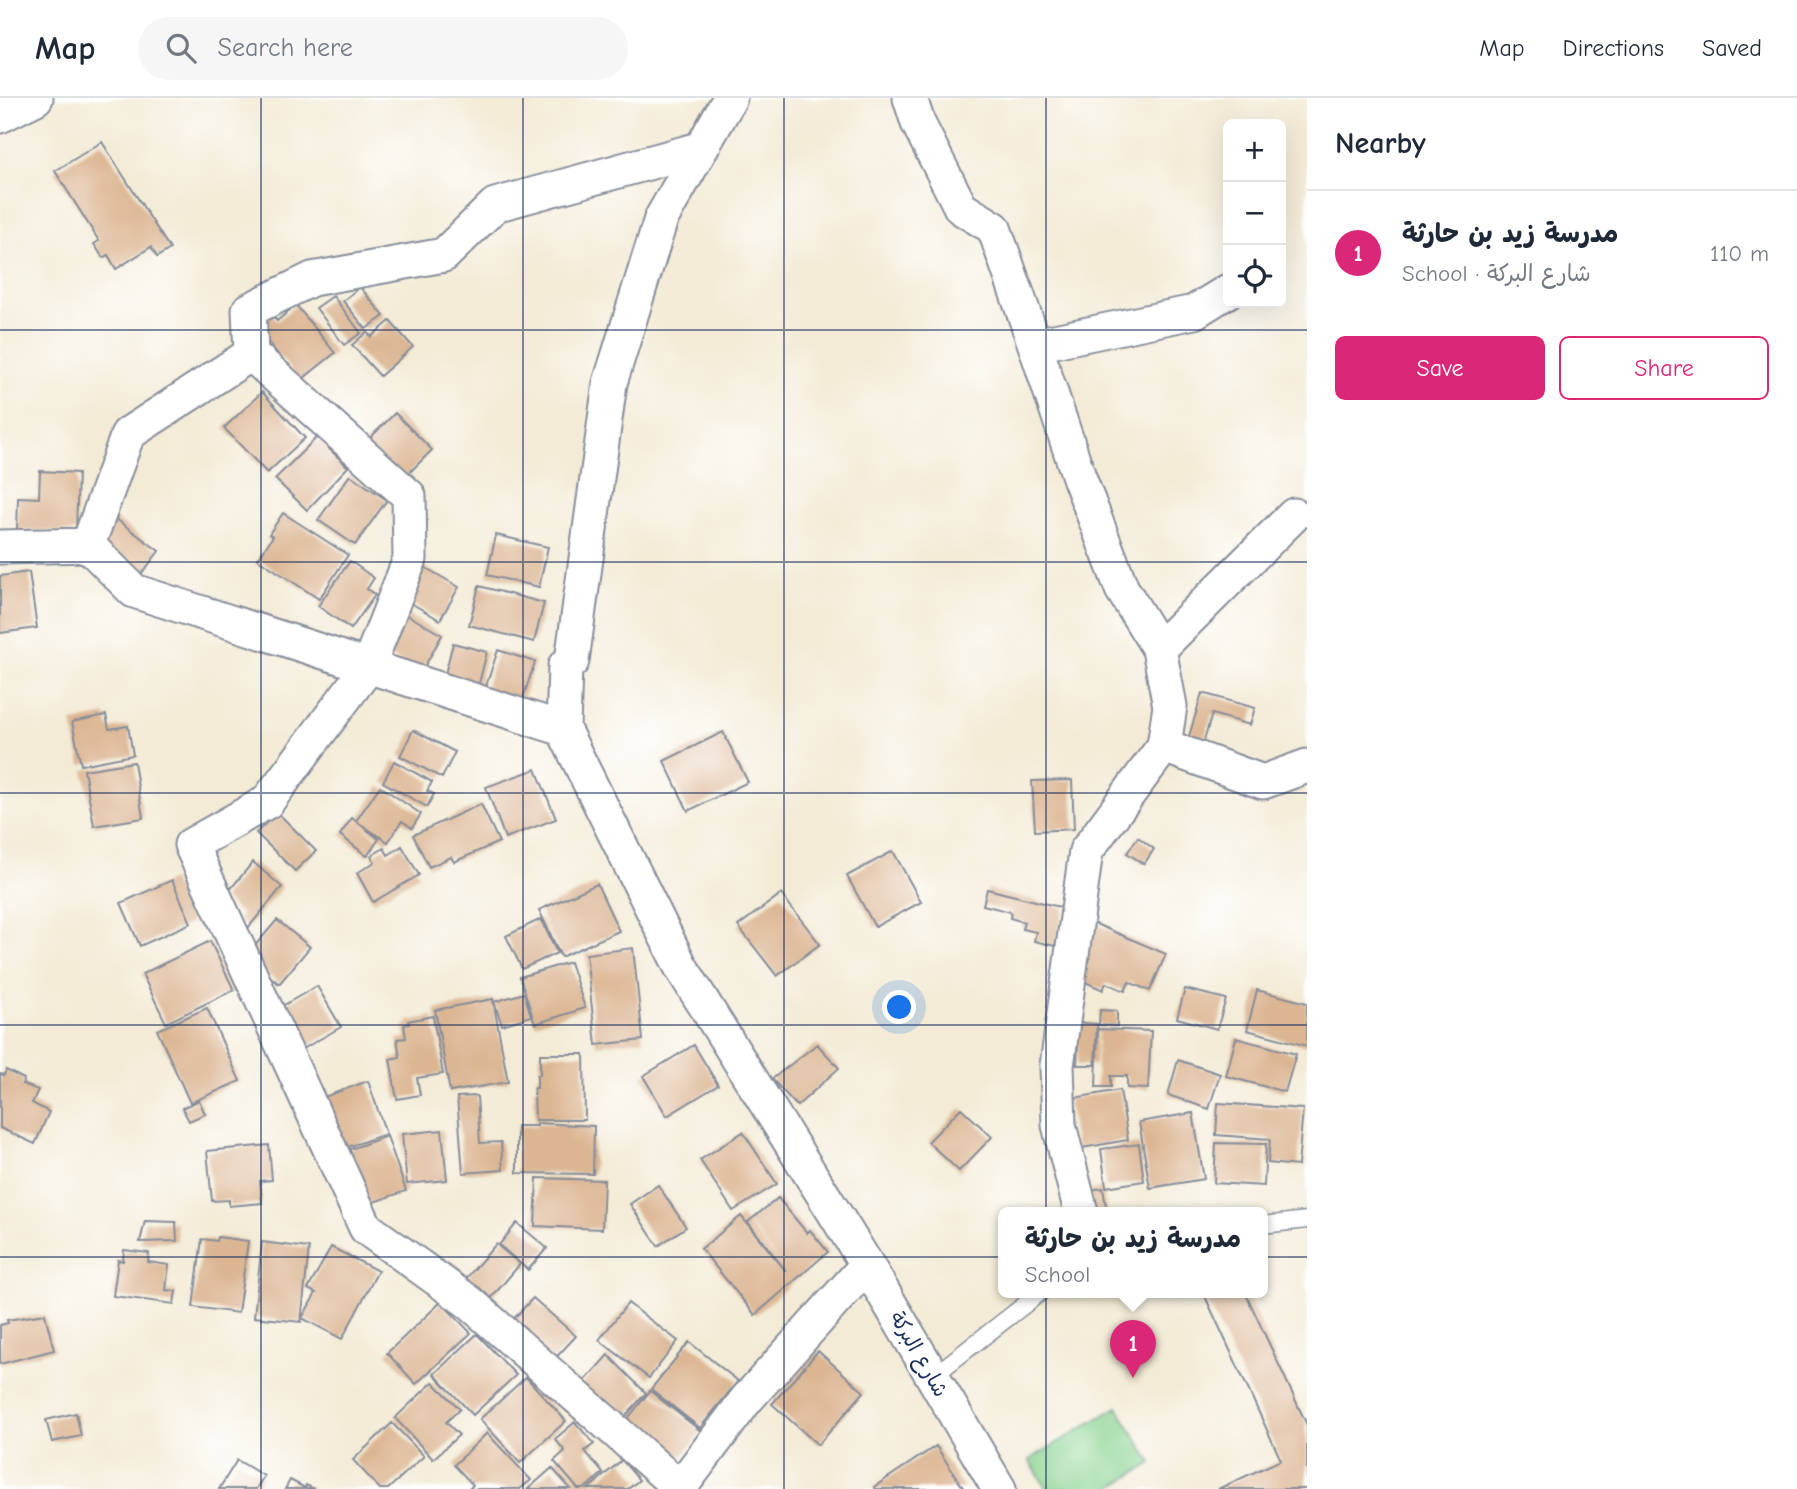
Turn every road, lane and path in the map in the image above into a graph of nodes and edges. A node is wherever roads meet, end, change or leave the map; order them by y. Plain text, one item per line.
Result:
1 (36, 98) edge
2 (730, 98) edge
3 (910, 98) edge
4 (0, 116) edge
5 (699, 149) junction
6 (1223, 294) edge
7 (1035, 345) junction
8 (251, 354) junction
9 (1294, 515) dead end
10 (88, 545) junction
11 (0, 547) edge
12 (1158, 649) junction
13 (368, 667) junction
14 (563, 729) junction
15 (1164, 746) junction
16 (1307, 766) edge
17 (1080, 1207) edge
18 (1307, 1220) edge
19 (1268, 1224) edge
20 (867, 1265) junction
21 (1033, 1298) edge
22 (932, 1377) junction
23 (680, 1488) edge
24 (999, 1489) edge

1 - 4 street
2 - 5 street
3 - 7 street
5 - 8 street
5 - 14 street
6 - 7 street
7 - 12 street
8 - 10 street
8 - 13 street
9 - 12 street
10 - 11 street
10 - 13 street
12 - 15 street
13 - 14 street
13 - 23 street
14 - 20 street, شارع البركة
15 - 16 street
15 - 17 street
18 - 19 lane
20 - 22 street, شارع البركة
20 - 23 street
21 - 22 lane
22 - 24 street, شارع البركة

